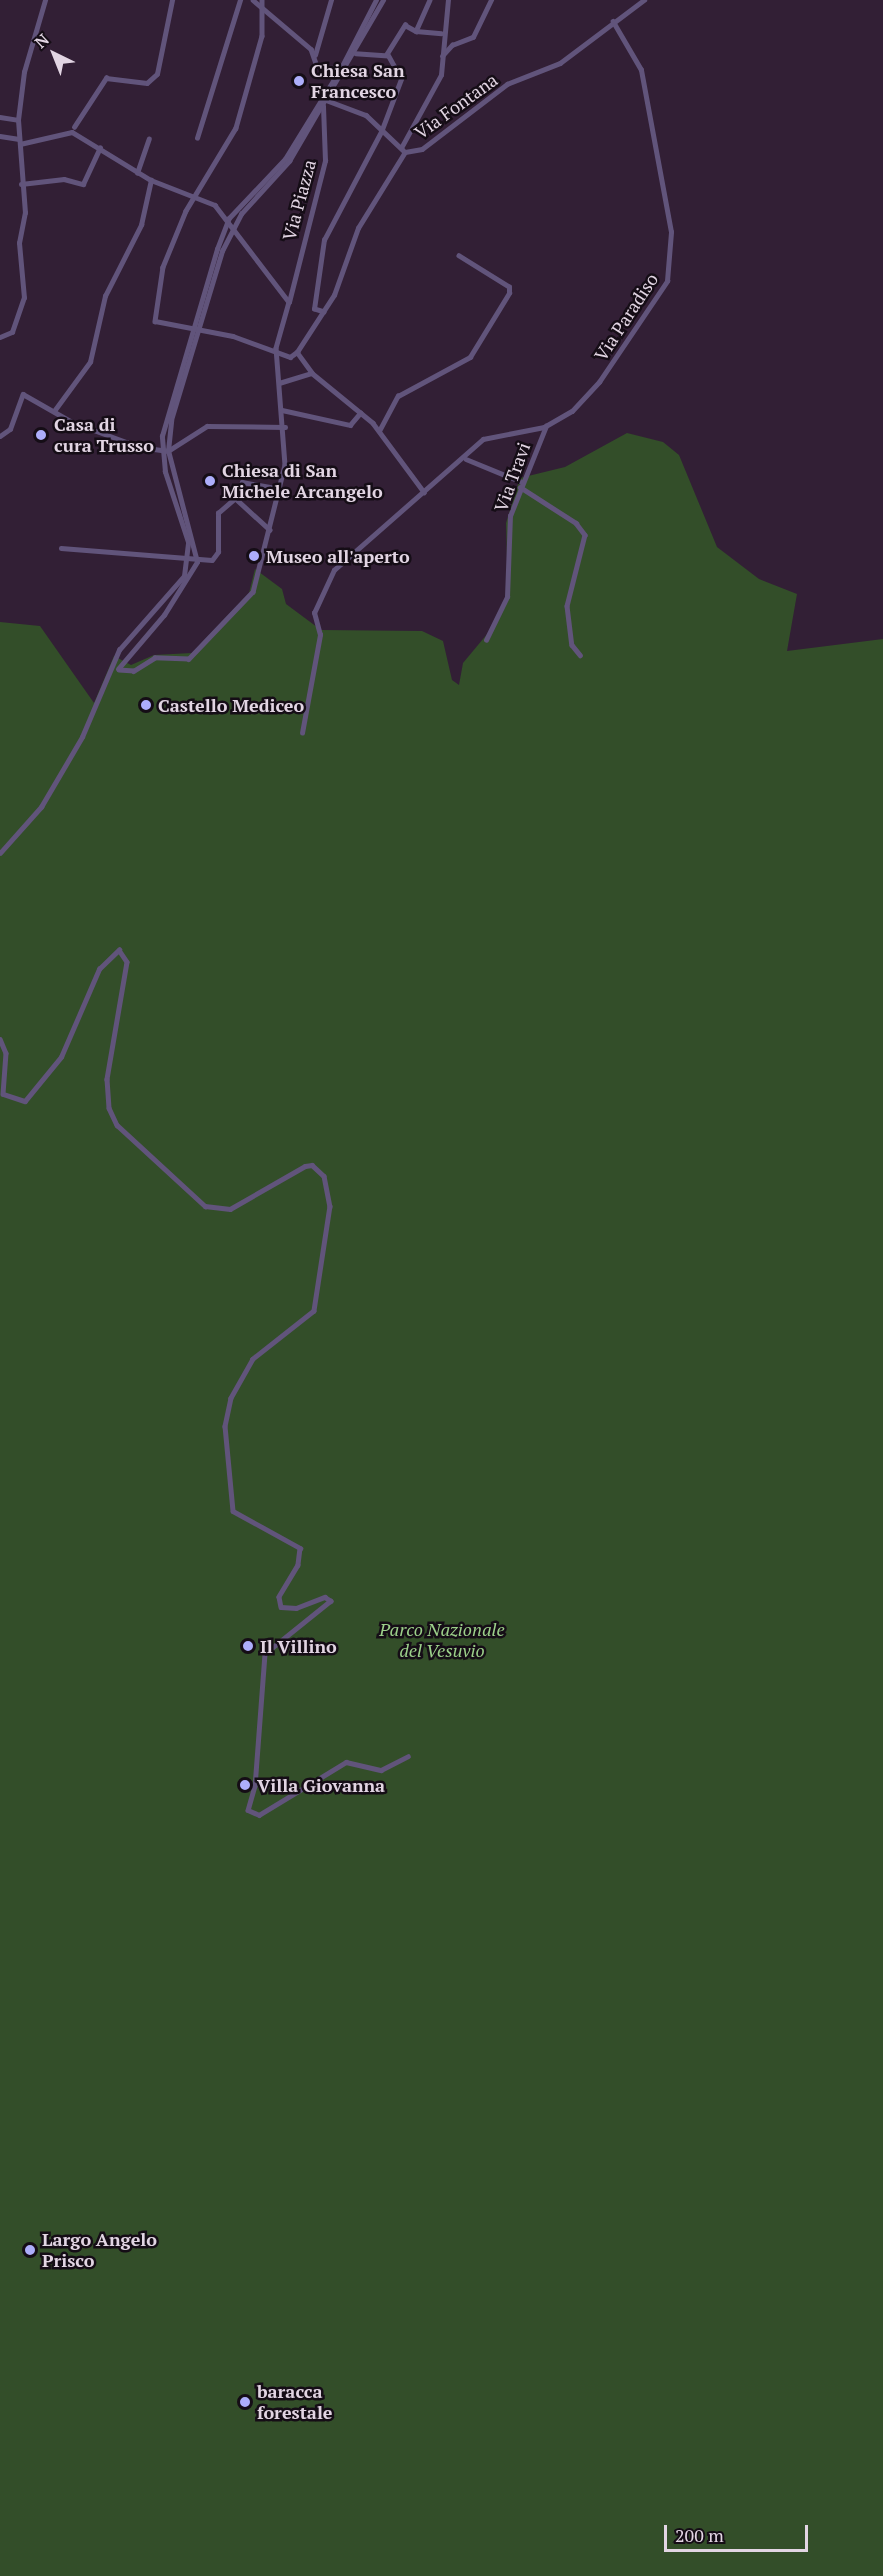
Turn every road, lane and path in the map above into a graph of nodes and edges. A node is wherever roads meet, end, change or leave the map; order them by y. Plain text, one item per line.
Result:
1 (45, 0) edge
2 (172, 0) edge
3 (240, 0) edge
4 (254, 0) edge
5 (331, 0) edge
6 (376, 0) edge
7 (383, 0) edge
8 (430, 0) edge
9 (448, 0) edge
10 (491, 0) edge
11 (644, 0) edge
12 (261, 2) edge
13 (614, 22) junction
14 (416, 31) junction
15 (441, 33) junction
16 (356, 54) junction
17 (315, 55) junction
18 (386, 55) junction
19 (442, 57) junction
20 (344, 69) junction
21 (324, 102) junction
22 (0, 117) edge
23 (18, 120) junction
24 (75, 127) dead end
25 (381, 132) junction
26 (0, 136) edge
27 (197, 138) dead end
28 (149, 139) dead end
29 (19, 142) junction
30 (100, 148) junction
31 (403, 150) junction
32 (137, 173) junction
33 (152, 180) junction
34 (21, 184) junction
35 (196, 194) junction
36 (229, 218) junction
37 (233, 225) junction
38 (459, 256) dead end
39 (289, 302) junction
40 (324, 312) junction
41 (192, 330) junction
42 (200, 330) junction
43 (0, 338) edge
44 (297, 352) junction
45 (276, 354) junction
46 (312, 373) junction
47 (279, 383) junction
48 (282, 410) junction
49 (54, 411) junction
50 (360, 413) junction
51 (546, 426) junction
52 (285, 427) junction
53 (379, 431) junction
54 (0, 436) edge
55 (161, 450) junction
56 (168, 451) junction
57 (466, 459) junction
58 (521, 485) junction
59 (276, 488) junction
60 (424, 492) junction
61 (235, 498) junction
62 (270, 530) junction
63 (61, 548) dead end
64 (189, 562) junction
65 (197, 562) junction
66 (486, 640) dead end
67 (580, 655) dead end
68 (114, 664) junction
69 (119, 670) junction
70 (302, 733) dead end
71 (0, 853) edge
72 (0, 1039) edge
73 (408, 1756) dead end

1 - 23 street
2 - 24 street
3 - 27 street
4 - 12 street
5 - 17 street
6 - 20 street
7 - 16 street
8 - 14 street
9 - 15 street
10 - 19 street
11 - 13 street, Via Fontana
12 - 17 street
12 - 35 street
13 - 31 street, Via Fontana
13 - 51 street, Via Paradiso
14 - 15 street
14 - 18 street
15 - 19 street
16 - 18 street
16 - 20 street
17 - 20 street
18 - 25 street
19 - 31 street
20 - 21 street
20 - 36 street
21 - 25 street
21 - 37 street
21 - 39 street, Via Piazza
22 - 23 street
23 - 29 street
25 - 31 street
25 - 40 street
26 - 29 street
28 - 32 street
29 - 30 street
29 - 34 street
30 - 32 street
30 - 34 street
31 - 40 street
32 - 33 street
33 - 35 street
33 - 49 street
34 - 43 street
35 - 36 street
35 - 41 street
36 - 37 street
36 - 41 street
37 - 39 street
37 - 42 street
38 - 53 street
39 - 45 street, Via Piazza
40 - 44 street
41 - 42 street
41 - 55 street
42 - 45 street
42 - 56 street
44 - 45 street
44 - 46 street
45 - 47 street, Via Piazza
46 - 47 street
46 - 50 street
47 - 48 street, Via Piazza
48 - 50 street
48 - 52 street, Via Piazza
49 - 54 street
49 - 55 street
50 - 53 street
51 - 57 street, Via Paradiso
51 - 58 street, Via Travi
52 - 56 street
52 - 59 street, Via Piazza
53 - 60 street
55 - 56 street
55 - 64 street
56 - 65 street
57 - 58 street
57 - 60 street, Via Paradiso
58 - 66 street, Via Travi
58 - 67 street
59 - 61 street
59 - 62 street, Via Piazza
60 - 70 street, Via Paradiso
61 - 62 street
61 - 65 street
62 - 69 street, Via Piazza
63 - 64 street
64 - 65 street
64 - 68 street
65 - 69 street
68 - 69 street
68 - 71 street
72 - 73 street

